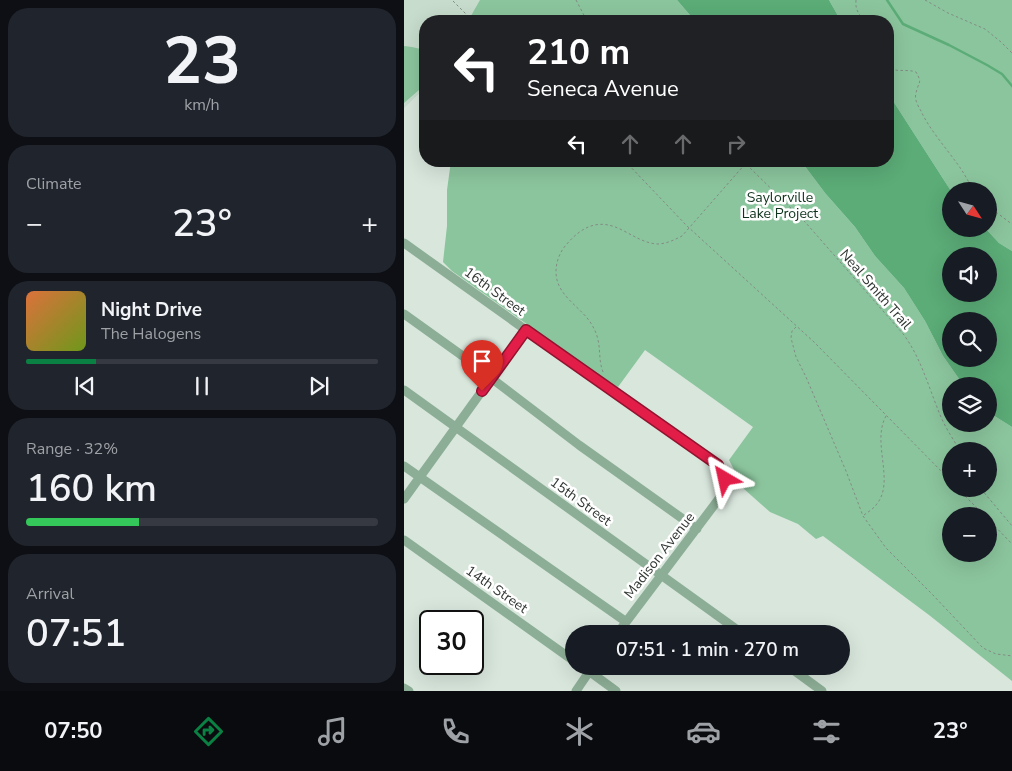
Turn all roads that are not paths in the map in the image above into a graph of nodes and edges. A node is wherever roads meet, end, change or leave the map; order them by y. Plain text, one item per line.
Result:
1 (404, 243) edge
2 (404, 314) edge
3 (526, 330) junction
4 (492, 377) junction
5 (404, 390) edge
6 (456, 427) junction
7 (718, 465) joint
8 (404, 466) edge
9 (420, 477) junction
10 (404, 499) edge
11 (697, 529) junction
12 (404, 540) edge
13 (661, 575) junction
14 (625, 622) junction
15 (623, 625) edge
16 (730, 625) edge
17 (565, 655) edge
18 (584, 675) edge
19 (597, 675) edge
20 (800, 675) edge
21 (404, 688) edge
22 (409, 691) edge
23 (576, 691) edge
24 (616, 691) edge
25 (822, 691) edge

1 - 3 street, 16th Street
2 - 4 street
3 - 4 street
3 - 7 street, 16th Street
4 - 6 street
4 - 11 street
5 - 6 street, 15th Street
6 - 9 street
6 - 13 street, 15th Street
7 - 11 street, Madison Avenue
8 - 9 street
9 - 10 street
9 - 14 street
11 - 13 street, Madison Avenue
12 - 17 street, 14th Street
13 - 14 street, Madison Avenue
13 - 16 street, 15th Street
14 - 15 street, Madison Avenue
18 - 23 street
19 - 24 street
20 - 25 street
21 - 22 street

